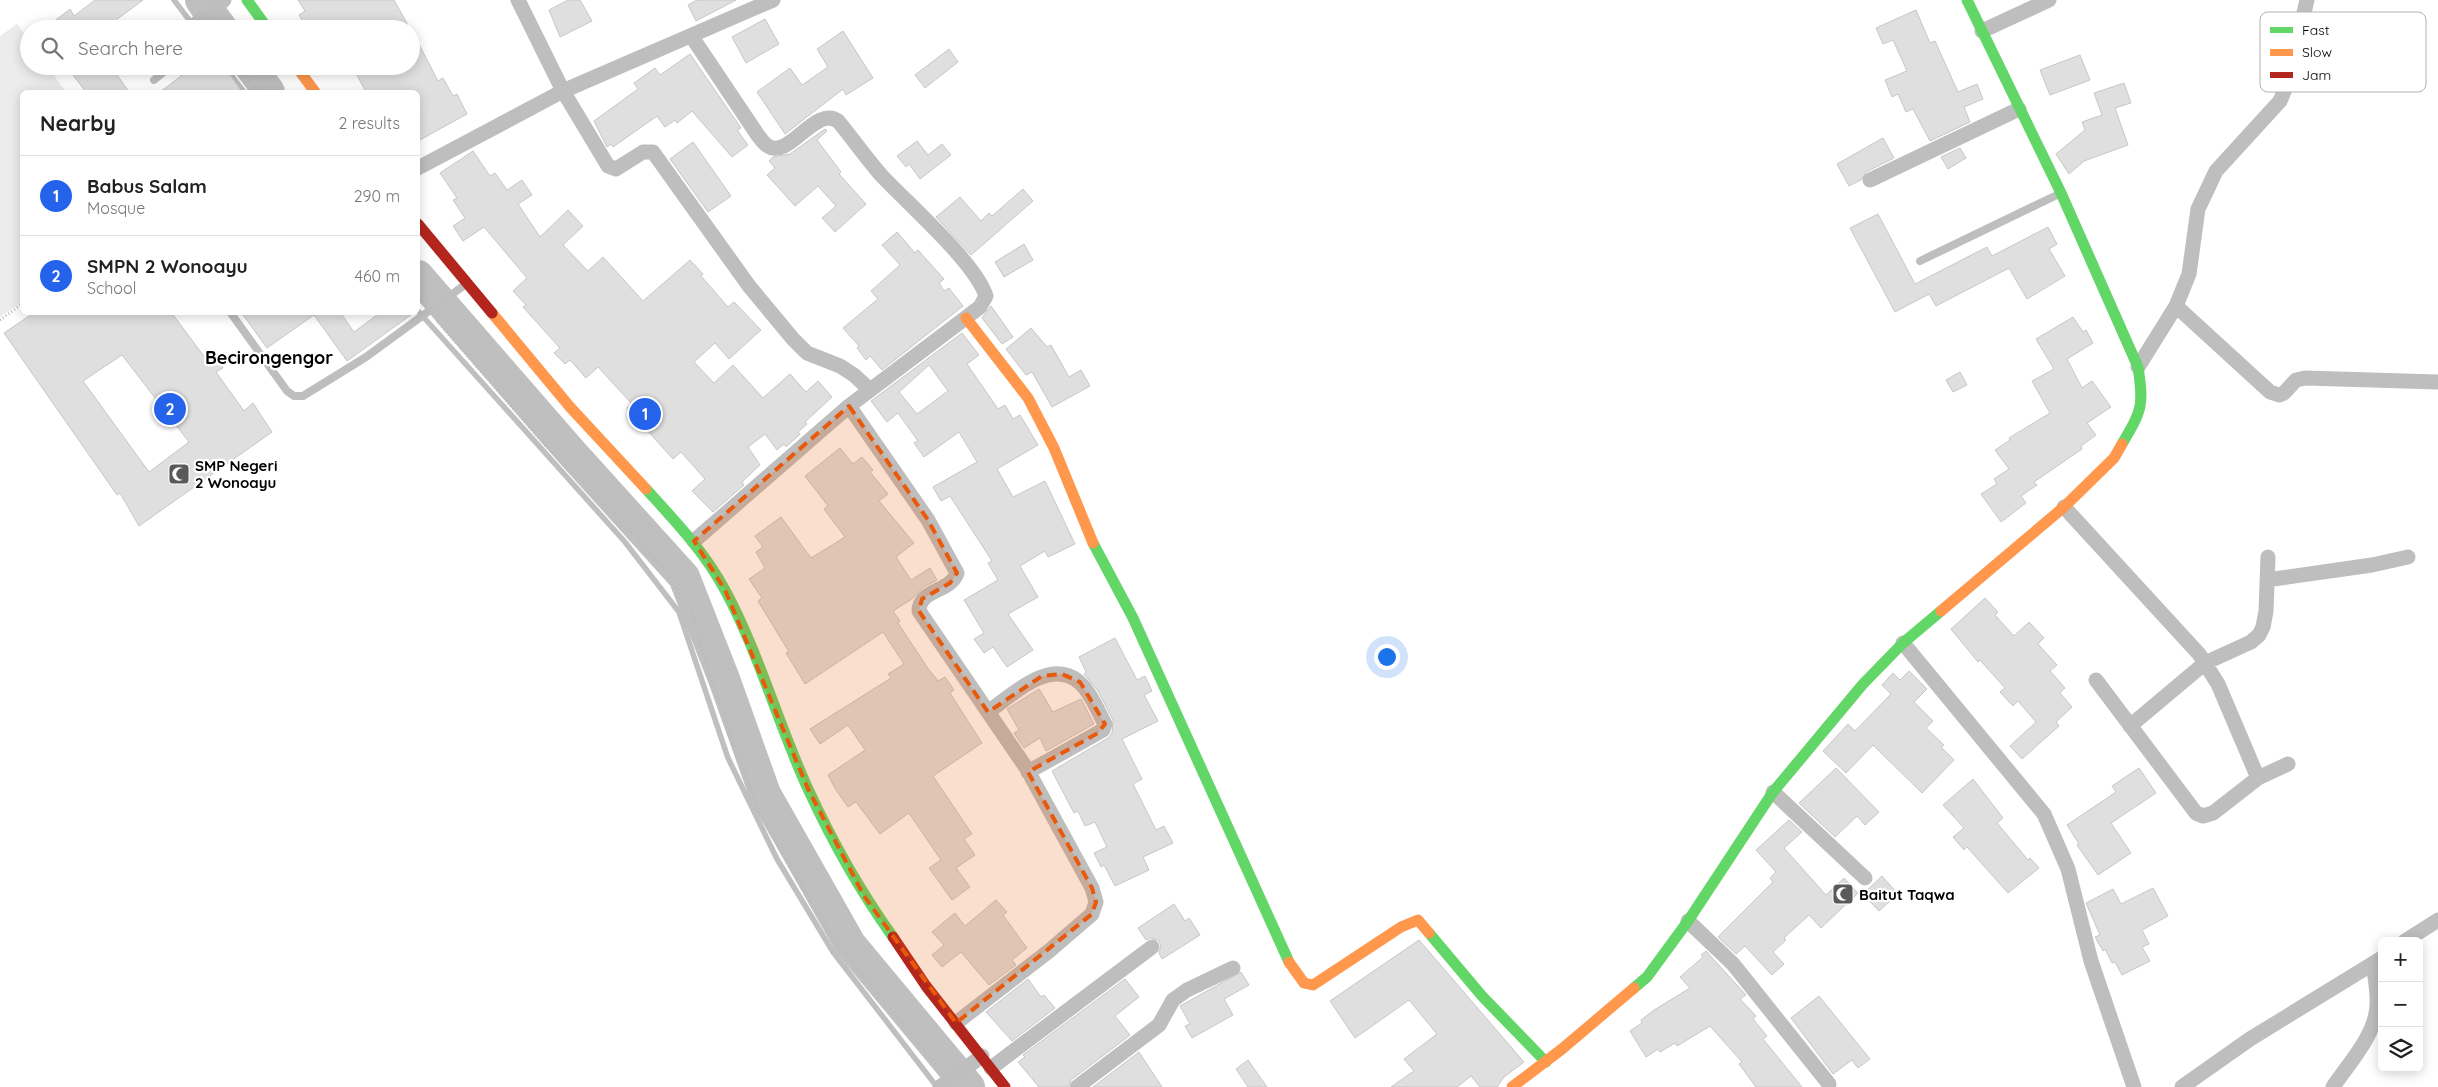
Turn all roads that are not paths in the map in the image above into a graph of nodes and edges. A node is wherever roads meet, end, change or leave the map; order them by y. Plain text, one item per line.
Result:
1 (224, 0) edge
2 (247, 0) edge
3 (518, 0) edge
4 (773, 0) edge
5 (1967, 0) edge
6 (2049, 0) edge
7 (200, 20) edge
8 (261, 20) edge
9 (1982, 31) junction
10 (692, 37) junction
11 (160, 75) edge
12 (303, 75) edge
13 (154, 80) dead end
14 (314, 90) edge
15 (564, 91) junction
16 (2284, 92) edge
17 (2018, 109) junction
18 (420, 167) edge
19 (1870, 180) dead end
20 (2061, 193) junction
21 (420, 226) edge
22 (1920, 261) dead end
23 (467, 284) junction
24 (2176, 306) junction
25 (232, 315) edge
26 (966, 318) junction
27 (2138, 367) junction
28 (2438, 382) edge
29 (870, 390) junction
30 (849, 406) junction
31 (2064, 507) junction
32 (694, 540) junction
33 (2268, 557) dead end
34 (2408, 557) dead end
35 (2267, 580) junction
36 (1903, 643) junction
37 (2205, 663) junction
38 (2096, 680) dead end
39 (988, 712) junction
40 (2130, 726) junction
41 (2288, 764) dead end
42 (1028, 772) junction
43 (2258, 778) junction
44 (1773, 792) junction
45 (1866, 878) dead end
46 (2438, 920) edge
47 (1688, 921) junction
48 (2411, 937) edge
49 (1152, 947) dead end
50 (2378, 961) edge
51 (1233, 968) dead end
52 (956, 1023) junction
53 (1546, 1062) junction
54 (982, 1063) junction
55 (947, 1084) edge
56 (1829, 1084) dead end
57 (1005, 1087) edge
58 (1077, 1087) edge
59 (1512, 1087) edge
60 (2134, 1087) edge
61 (2182, 1087) edge
62 (2333, 1087) edge

1 - 7 street
2 - 8 street
3 - 15 street
4 - 10 street
5 - 9 street
6 - 9 street
9 - 17 street
10 - 15 street
10 - 26 street
11 - 13 lane
12 - 14 street
15 - 18 street
15 - 29 street
16 - 24 street
17 - 19 street
17 - 20 street
20 - 22 lane
20 - 27 street
21 - 23 street
23 - 25 lane
23 - 32 street
24 - 27 street
24 - 28 street
26 - 29 street
26 - 53 street
27 - 31 street
29 - 30 street
30 - 32 street
30 - 39 street
31 - 36 street
31 - 37 street
32 - 52 street
33 - 35 street
34 - 35 street
35 - 37 street
36 - 44 street
36 - 60 street
37 - 40 street
37 - 43 street
38 - 40 street
39 - 42 street
39 - 42 street
40 - 43 street
41 - 43 street
42 - 52 street
44 - 45 street
44 - 47 street
46 - 48 street
47 - 53 street
47 - 56 street
49 - 54 street
50 - 61 street
50 - 62 street
51 - 58 street
52 - 54 street
53 - 59 street
54 - 55 street
54 - 57 street

